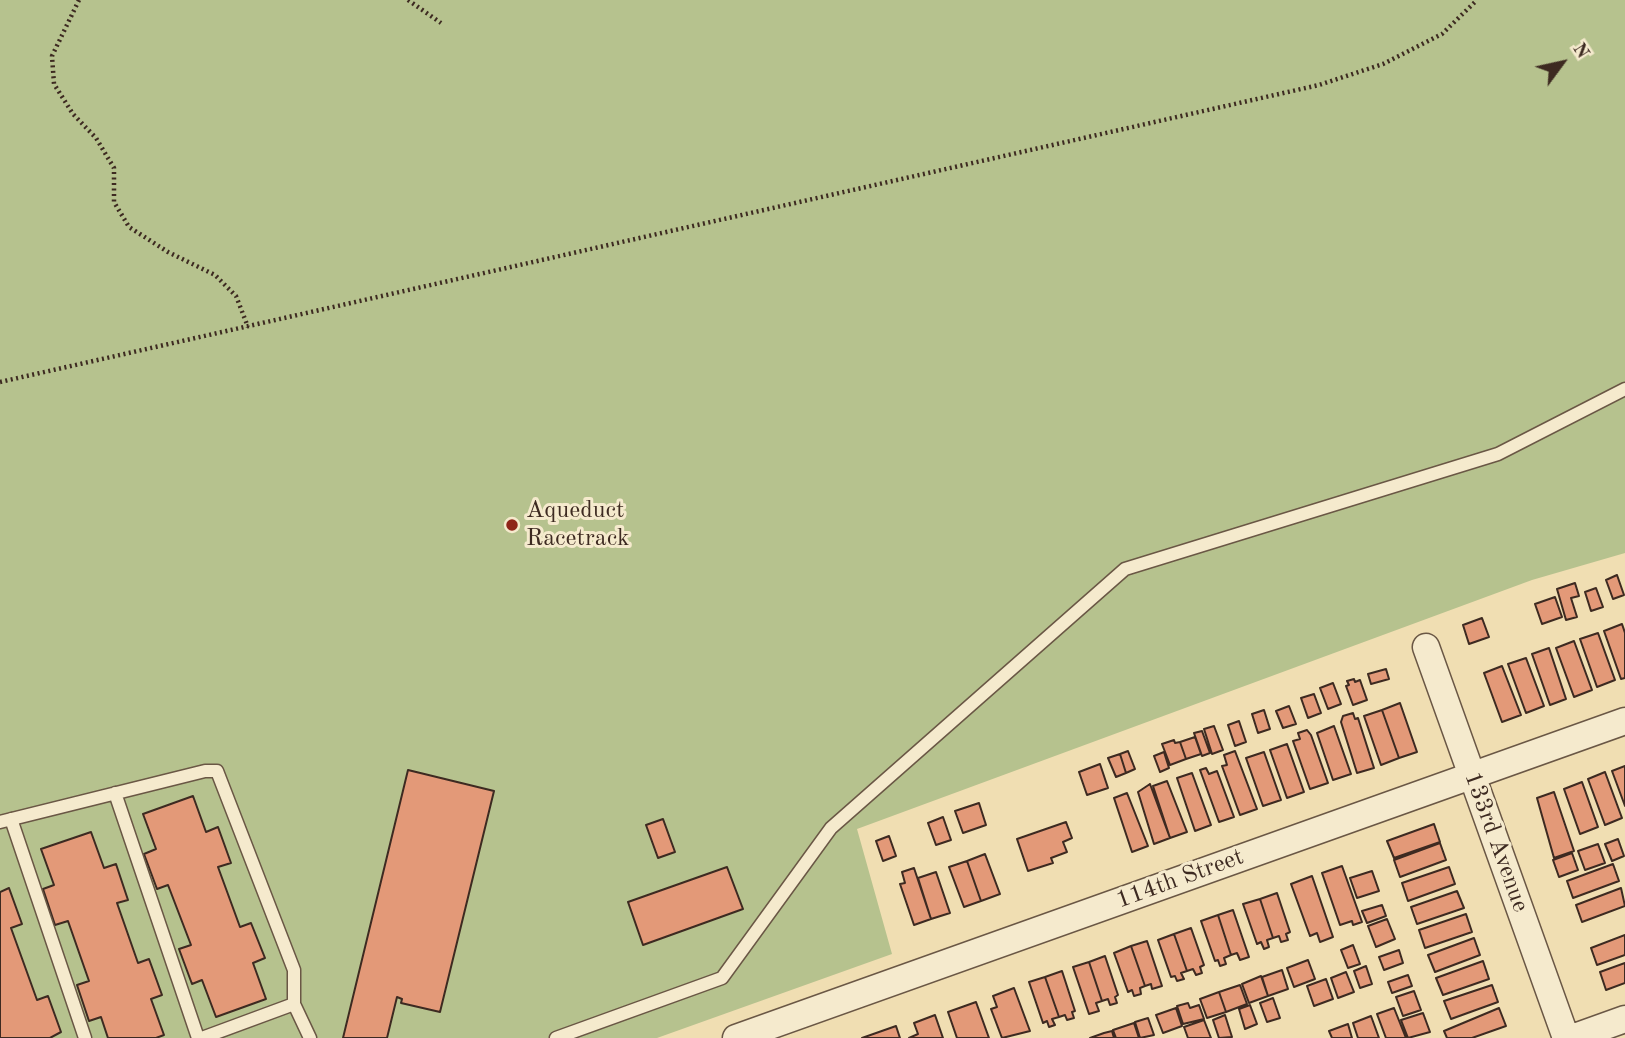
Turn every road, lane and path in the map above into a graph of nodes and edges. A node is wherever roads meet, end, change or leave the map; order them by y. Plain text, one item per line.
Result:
1 (79, 0) edge
2 (408, 0) edge
3 (1477, 0) edge
4 (440, 23) dead end
5 (247, 327) junction
6 (0, 382) edge
7 (1625, 389) edge
8 (1426, 647) dead end
9 (1625, 721) edge
10 (1472, 775) junction
11 (115, 793) junction
12 (5, 821) edge
13 (294, 1004) junction
14 (1625, 1019) edge
15 (780, 1031) edge
16 (85, 1038) edge
17 (200, 1038) edge
18 (310, 1038) edge
19 (556, 1038) edge
20 (736, 1038) edge
21 (1566, 1038) edge
22 (1572, 1038) edge

1 - 5 path
2 - 4 path
3 - 5 path
5 - 6 path
7 - 19 lane
8 - 10 street, 133rd Avenue
9 - 10 street, 114th Street
10 - 15 street, 114th Street
10 - 21 street, 133rd Avenue
11 - 12 lane
11 - 13 lane
11 - 17 lane
12 - 16 lane
13 - 17 lane
13 - 18 lane
14 - 22 street
15 - 20 street, 114th Street

